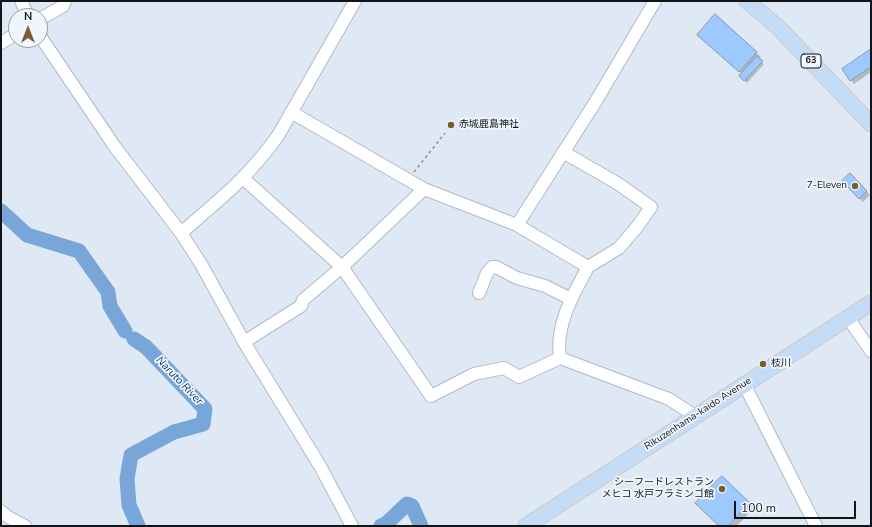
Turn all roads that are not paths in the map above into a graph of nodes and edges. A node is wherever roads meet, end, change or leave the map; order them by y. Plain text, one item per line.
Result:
1 (65, 1) edge
2 (355, 1) edge
3 (655, 1) edge
4 (747, 1) edge
5 (48, 14) edge
6 (48, 48) edge
7 (291, 112) junction
8 (871, 124) edge
9 (563, 152) junction
10 (244, 179) junction
11 (424, 189) junction
12 (517, 225) junction
13 (182, 233) junction
14 (342, 267) junction
15 (588, 267) junction
16 (479, 293) dead end
17 (571, 300) junction
18 (871, 303) edge
19 (848, 318) junction
20 (244, 342) junction
21 (871, 351) edge
22 (560, 358) junction
23 (744, 384) junction
24 (695, 416) junction
25 (1, 511) edge
26 (25, 526) edge
27 (352, 526) edge
28 (526, 526) edge
29 (816, 526) edge

1 - 5 street
2 - 7 street
3 - 9 street
4 - 8 main road, 63
6 - 13 street
7 - 10 street
7 - 11 street
9 - 12 street
9 - 15 street
10 - 13 street
10 - 14 street
11 - 12 street
11 - 14 street
12 - 15 street
13 - 20 street
14 - 20 street
14 - 22 street
15 - 17 street
16 - 17 street
17 - 22 street
18 - 19 main road, Rikuzenhama-kaido Avenue
19 - 21 street
19 - 23 main road, Rikuzenhama-kaido Avenue
20 - 27 street
22 - 24 street
23 - 24 main road, Rikuzenhama-kaido Avenue
23 - 29 street
24 - 28 main road, Rikuzenhama-kaido Avenue
25 - 26 street

